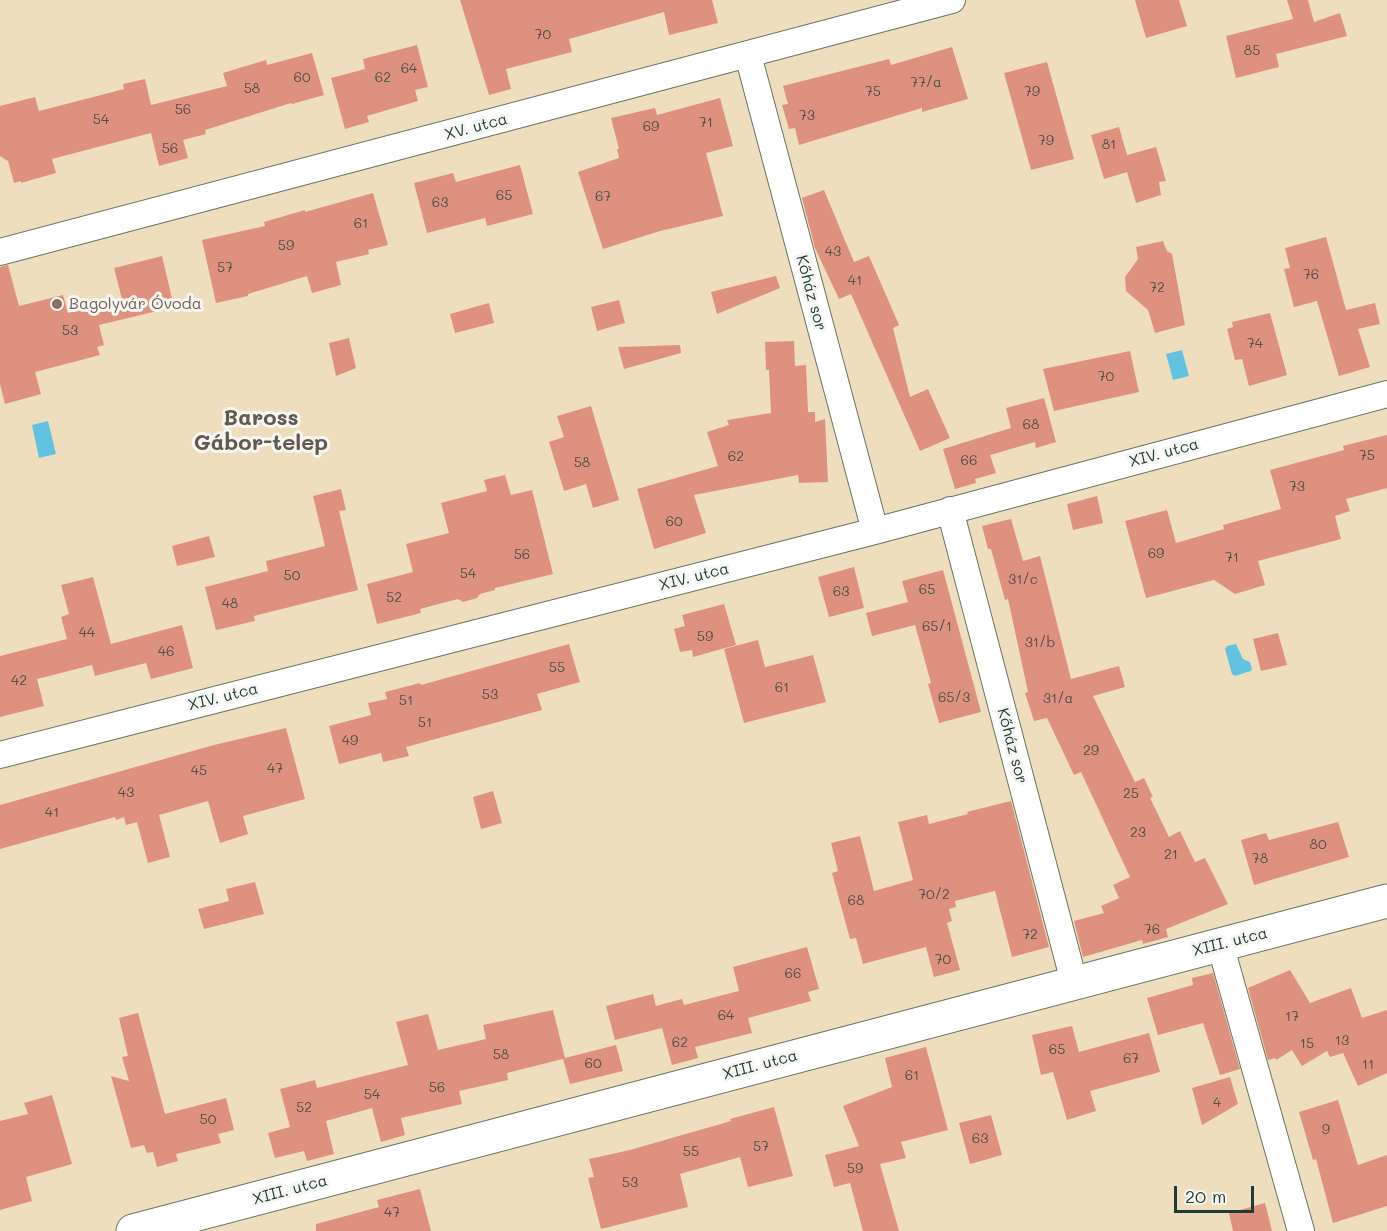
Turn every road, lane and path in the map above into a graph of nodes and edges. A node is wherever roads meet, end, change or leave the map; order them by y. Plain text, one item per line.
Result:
1 (952, 0) edge
2 (748, 55) junction
3 (0, 252) edge
4 (1387, 394) edge
5 (950, 510) junction
6 (875, 531) junction
7 (0, 755) edge
8 (1387, 902) edge
9 (1220, 944) junction
10 (1074, 982) junction
11 (133, 1231) edge
12 (1301, 1231) edge

1 - 2 street, XV. utca
2 - 3 street, XV. utca
2 - 6 street, Kőház sor
4 - 5 street, XIV. utca
5 - 6 street, XIV. utca
5 - 10 street, Kőház sor
6 - 7 street, XIV. utca
8 - 9 street, XIII. utca
9 - 10 street, XIII. utca
9 - 12 street
10 - 11 street, XIII. utca

